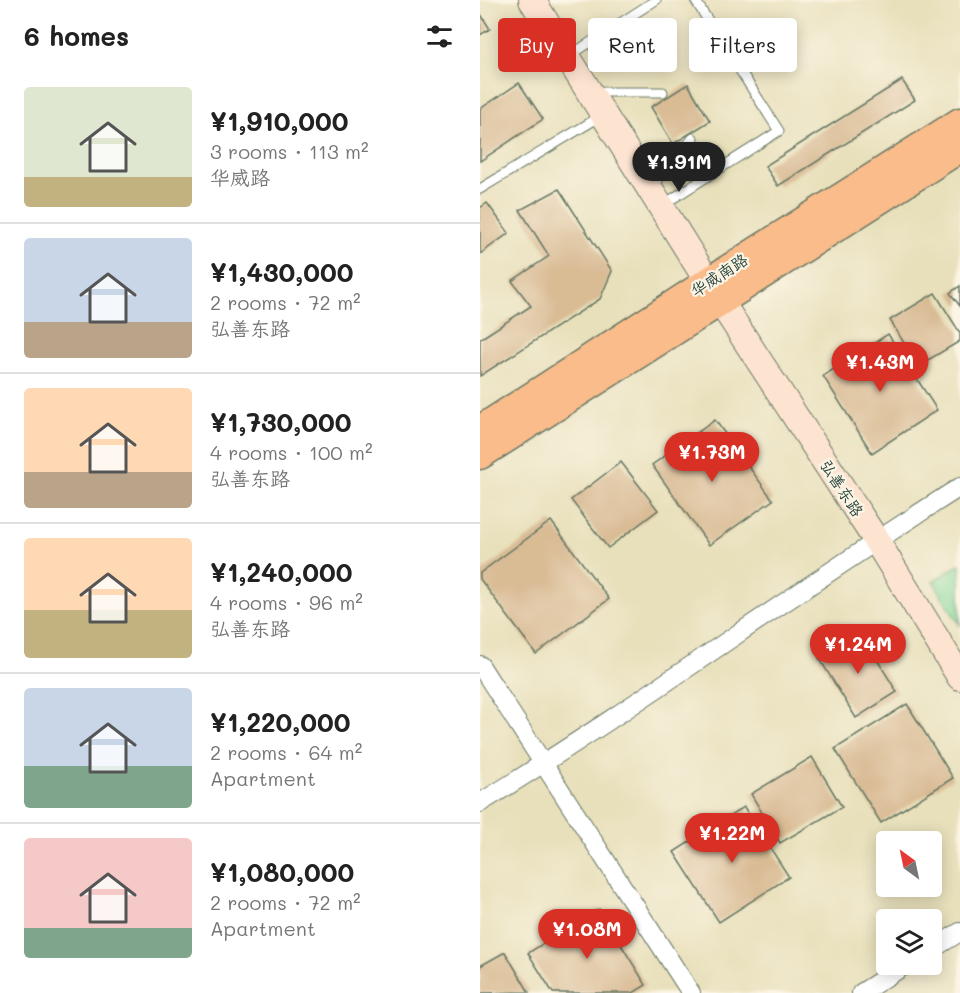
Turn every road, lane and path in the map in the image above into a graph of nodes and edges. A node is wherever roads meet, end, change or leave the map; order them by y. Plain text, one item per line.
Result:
1 (532, 0) edge
2 (656, 0) edge
3 (695, 0) edge
4 (543, 18) edge
5 (576, 51) edge
6 (576, 71) edge
7 (589, 92) junction
8 (663, 92) dead end
9 (603, 114) junction
10 (960, 122) edge
11 (693, 138) dead end
12 (960, 148) edge
13 (480, 189) edge
14 (656, 198) junction
15 (714, 291) junction
16 (480, 430) edge
17 (480, 455) edge
18 (960, 487) edge
19 (876, 540) junction
20 (480, 665) edge
21 (960, 677) edge
22 (544, 764) junction
23 (480, 804) edge
24 (960, 932) edge
25 (942, 943) edge
26 (890, 975) edge
27 (691, 993) edge
28 (861, 993) edge

1 - 4 street, 弘善东路
2 - 5 lane
3 - 14 lane
6 - 7 street, 弘善东路
7 - 8 lane
7 - 9 street, 弘善东路
9 - 13 lane
9 - 14 street, 弘善东路
10 - 15 main road, 华威南路
11 - 14 lane
12 - 15 main road, 华威南路
14 - 15 street, 弘善东路
15 - 16 main road, 华威南路
15 - 17 main road, 华威南路
15 - 19 street, 弘善东路
18 - 19 street
19 - 21 street, 弘善东路
19 - 22 street
20 - 22 street
22 - 23 street
22 - 27 street
24 - 25 street
26 - 28 street

